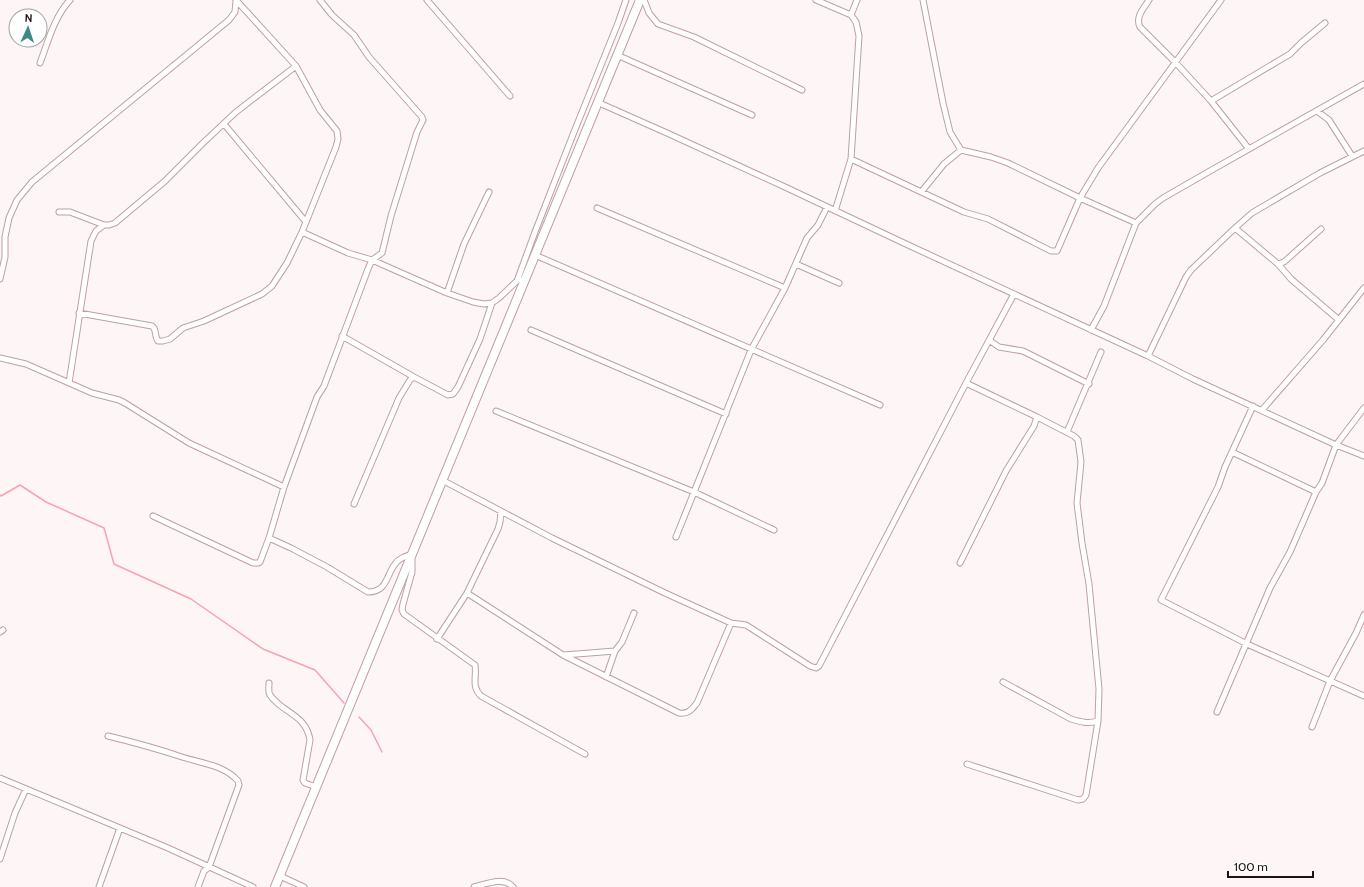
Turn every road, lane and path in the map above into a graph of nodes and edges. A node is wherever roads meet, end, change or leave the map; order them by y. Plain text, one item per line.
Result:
1 (70, 0) edge
2 (236, 0) edge
3 (320, 0) edge
4 (427, 0) edge
5 (626, 0) edge
6 (640, 0) edge
7 (644, 0) edge
8 (816, 0) edge
9 (857, 0) edge
10 (923, 0) edge
11 (1149, 0) edge
12 (1222, 0) edge
13 (246, 11) junction
14 (235, 12) junction
15 (851, 15) junction
16 (1325, 23) dead end
17 (617, 55) junction
18 (40, 63) dead end
19 (1176, 63) junction
20 (296, 66) junction
21 (1364, 84) edge
22 (802, 90) dead end
23 (510, 96) dead end
24 (1211, 101) junction
25 (597, 102) junction
26 (1317, 111) junction
27 (752, 115) dead end
28 (224, 124) junction
29 (1249, 149) junction
30 (961, 150) junction
31 (1364, 151) edge
32 (1352, 156) junction
33 (852, 159) junction
34 (922, 191) junction
35 (489, 192) dead end
36 (1080, 198) junction
37 (827, 207) junction
38 (597, 208) dead end
39 (835, 211) junction
40 (58, 212) dead end
41 (306, 222) junction
42 (1136, 222) junction
43 (104, 225) junction
44 (1235, 228) junction
45 (1321, 229) dead end
46 (302, 232) junction
47 (535, 255) junction
48 (372, 260) junction
49 (796, 264) junction
50 (1278, 264) junction
51 (529, 269) junction
52 (0, 279) edge
53 (517, 281) junction
54 (839, 283) dead end
55 (785, 288) junction
56 (1364, 288) edge
57 (447, 293) junction
58 (1014, 294) junction
59 (492, 303) junction
60 (79, 314) junction
61 (1339, 320) junction
62 (531, 330) dead end
63 (1091, 330) junction
64 (342, 336) junction
65 (989, 340) junction
66 (752, 350) junction
67 (1101, 352) dead end
68 (1148, 356) junction
69 (0, 358) edge
70 (414, 377) junction
71 (69, 383) junction
72 (966, 383) junction
73 (1089, 384) junction
74 (880, 406) dead end
75 (1252, 406) junction
76 (1364, 408) edge
77 (1262, 410) junction
78 (496, 411) dead end
79 (726, 414) junction
80 (1037, 417) junction
81 (1067, 432) junction
82 (1336, 446) junction
83 (1232, 452) junction
84 (1364, 456) edge
85 (442, 480) junction
86 (284, 487) junction
87 (694, 492) junction
88 (1316, 492) junction
89 (354, 504) dead end
90 (501, 511) junction
91 (153, 516) dead end
92 (774, 530) dead end
93 (676, 536) dead end
94 (269, 538) junction
95 (412, 554) junction
96 (960, 563) dead end
97 (467, 593) junction
98 (634, 613) dead end
99 (1364, 616) edge
100 (731, 623) junction
101 (437, 639) junction
102 (1247, 644) junction
103 (615, 651) junction
104 (563, 655) junction
105 (606, 677) junction
106 (1330, 681) junction
107 (1003, 682) dead end
108 (269, 683) dead end
109 (1364, 696) edge
110 (1217, 712) dead end
111 (1098, 721) junction
112 (1312, 727) dead end
113 (108, 736) dead end
114 (585, 754) dead end
115 (967, 764) dead end
116 (0, 778) edge
117 (316, 787) junction
118 (26, 789) junction
119 (120, 828) junction
120 (0, 859) edge
121 (209, 867) junction
122 (280, 876) junction
123 (99, 887) edge
124 (198, 887) edge
125 (253, 887) edge
126 (275, 887) edge
127 (304, 887) edge
128 (474, 887) edge
129 (513, 887) edge

1 - 18 street
2 - 13 street
2 - 14 street
3 - 48 street
4 - 23 street
5 - 53 street
6 - 17 main road
7 - 22 street
8 - 15 street
9 - 15 street
10 - 30 street
11 - 19 street
12 - 19 street
13 - 14 street
13 - 20 street
14 - 52 street
15 - 33 street
16 - 24 street
17 - 25 main road
17 - 27 street
19 - 24 street
19 - 36 street
20 - 28 street
20 - 41 street
21 - 26 street
24 - 29 street
25 - 37 street
25 - 47 main road
26 - 29 street
26 - 32 street
28 - 41 street
28 - 43 street
29 - 42 street
30 - 34 street
30 - 36 street
31 - 32 street
32 - 44 street
33 - 34 street
33 - 39 street
34 - 36 street
35 - 57 street
36 - 42 street
37 - 39 street
37 - 49 street
38 - 55 street
39 - 58 street
40 - 43 street
41 - 46 street
42 - 63 street
43 - 60 street
44 - 50 street
44 - 68 street
45 - 50 street
46 - 48 street
46 - 60 street
47 - 51 main road
47 - 66 street
48 - 57 street
48 - 64 street
49 - 54 street
49 - 55 street
50 - 61 street
51 - 53 street
51 - 85 main road
53 - 59 street
55 - 66 street
56 - 61 street
57 - 59 street
58 - 63 street
58 - 65 street
59 - 70 street
60 - 71 street
61 - 77 street
62 - 79 street
63 - 68 street
64 - 70 street
64 - 86 street
65 - 72 street
65 - 73 street
66 - 74 street
66 - 79 street
67 - 73 street
68 - 75 street
69 - 71 street
70 - 89 street
71 - 86 street
72 - 80 street
72 - 100 street
73 - 81 street
75 - 77 street
75 - 83 street
76 - 82 street
77 - 82 street
78 - 87 street
79 - 87 street
80 - 81 street
80 - 96 street
81 - 111 street
82 - 84 street
82 - 88 street
83 - 88 street
83 - 102 street
85 - 90 street
85 - 95 main road
86 - 94 street
87 - 92 street
87 - 93 street
88 - 102 street
90 - 97 street
90 - 100 street
91 - 94 street
94 - 95 street
95 - 101 street
95 - 117 main road
97 - 101 street
97 - 104 street
98 - 103 street
99 - 106 street
100 - 105 street
101 - 114 street
102 - 106 street
102 - 110 street
103 - 104 street
103 - 105 street
104 - 105 street
106 - 109 street
106 - 112 street
107 - 111 street
108 - 117 street
111 - 115 street
113 - 121 street
116 - 118 street
117 - 122 main road
118 - 119 street
118 - 120 street
119 - 121 street
119 - 123 street
121 - 124 street
121 - 125 street
122 - 126 main road
122 - 127 street
128 - 129 street

